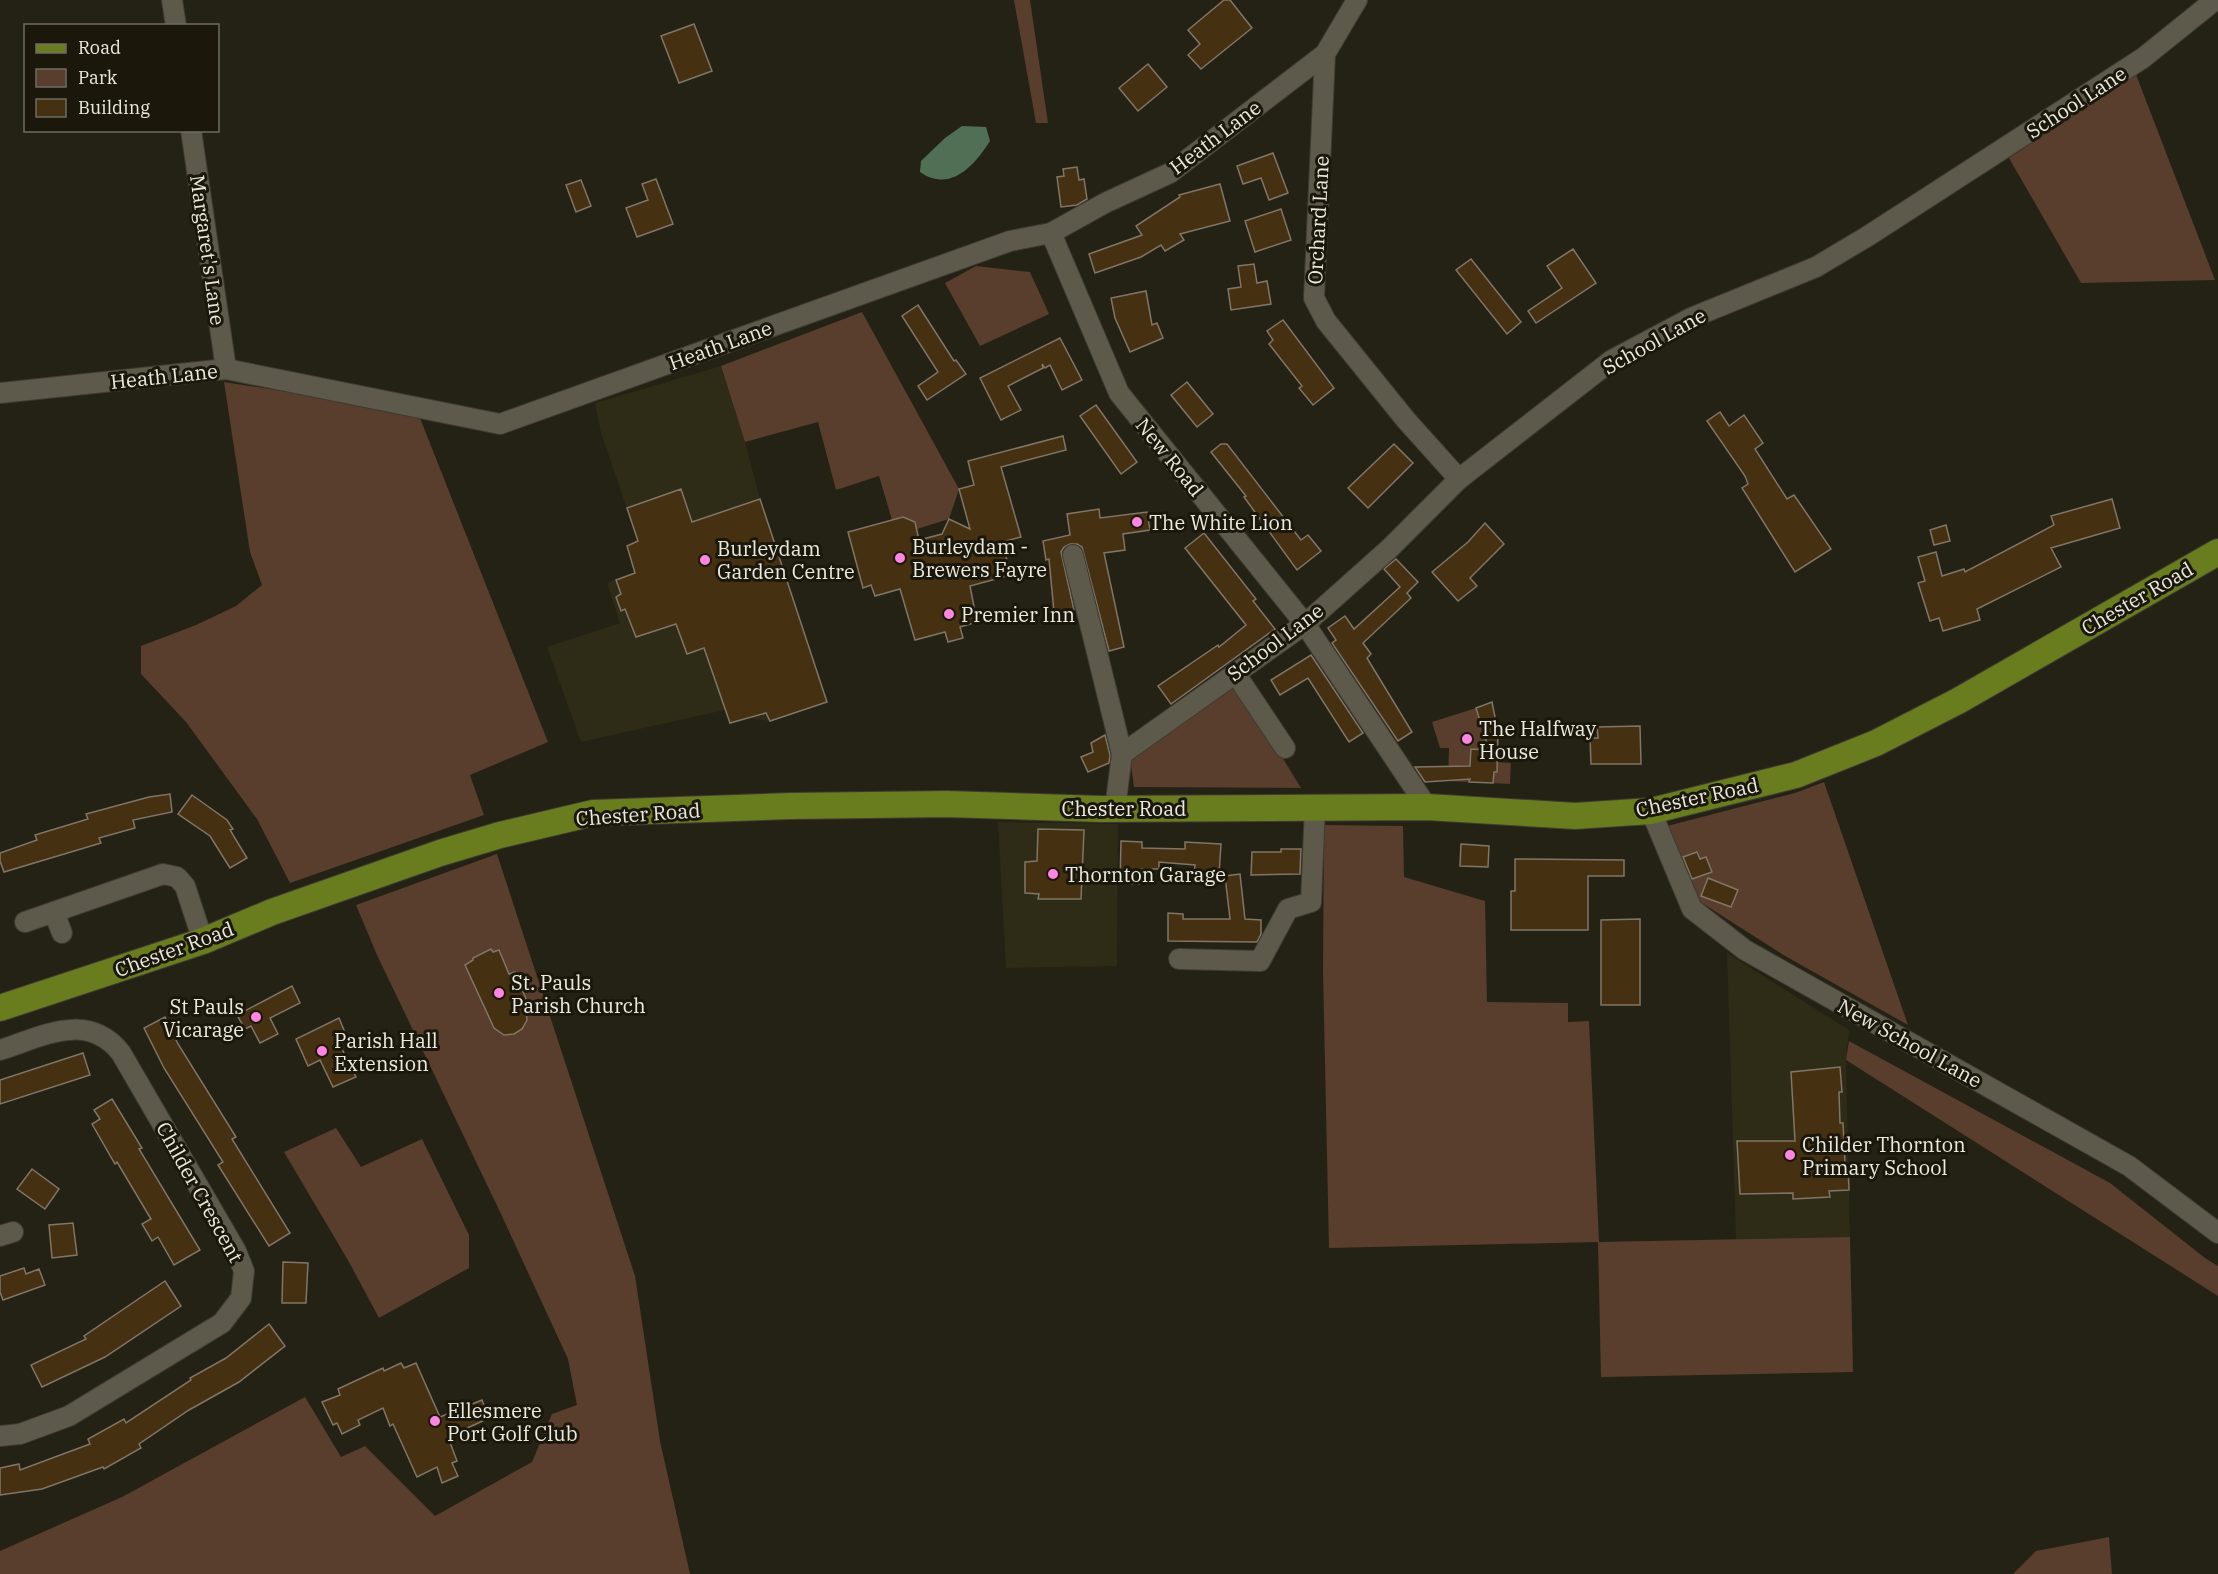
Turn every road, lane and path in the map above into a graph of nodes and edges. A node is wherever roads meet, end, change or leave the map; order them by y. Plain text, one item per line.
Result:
1 (172, 0) edge
2 (1357, 0) edge
3 (2216, 0) edge
4 (176, 24) edge
5 (1325, 54) junction
6 (191, 132) edge
7 (1051, 233) junction
8 (226, 369) junction
9 (0, 393) edge
10 (1460, 479) junction
11 (2218, 552) edge
12 (1073, 555) dead end
13 (1305, 624) junction
14 (1235, 673) junction
15 (1285, 748) dead end
16 (1122, 754) junction
17 (1315, 807) junction
18 (1427, 807) junction
19 (1115, 809) junction
20 (1651, 811) junction
21 (54, 912) junction
22 (25, 922) dead end
23 (62, 933) dead end
24 (202, 940) junction
25 (1179, 959) dead end
26 (0, 1008) edge
27 (0, 1050) edge
28 (2218, 1233) edge
29 (0, 1436) edge

1 - 4 street
2 - 5 street, Heath Lane
3 - 10 street, School Lane
5 - 7 street, Heath Lane
5 - 10 street, Orchard Lane
6 - 8 street, Margaret's Lane
7 - 8 street, Heath Lane
7 - 13 street, New Road
8 - 9 street, Heath Lane
10 - 13 street, School Lane
11 - 20 main road, Chester Road
12 - 16 street
13 - 14 street, School Lane
13 - 18 street, New Road
14 - 15 street
14 - 16 street, School Lane
16 - 19 street
17 - 18 main road, Chester Road
17 - 19 main road, Chester Road
17 - 25 street
18 - 20 main road, Chester Road
19 - 24 main road, Chester Road
20 - 28 street, New School Lane
21 - 22 street
21 - 23 street
21 - 24 street
24 - 26 main road, Chester Road
27 - 29 street, Childer Crescent

